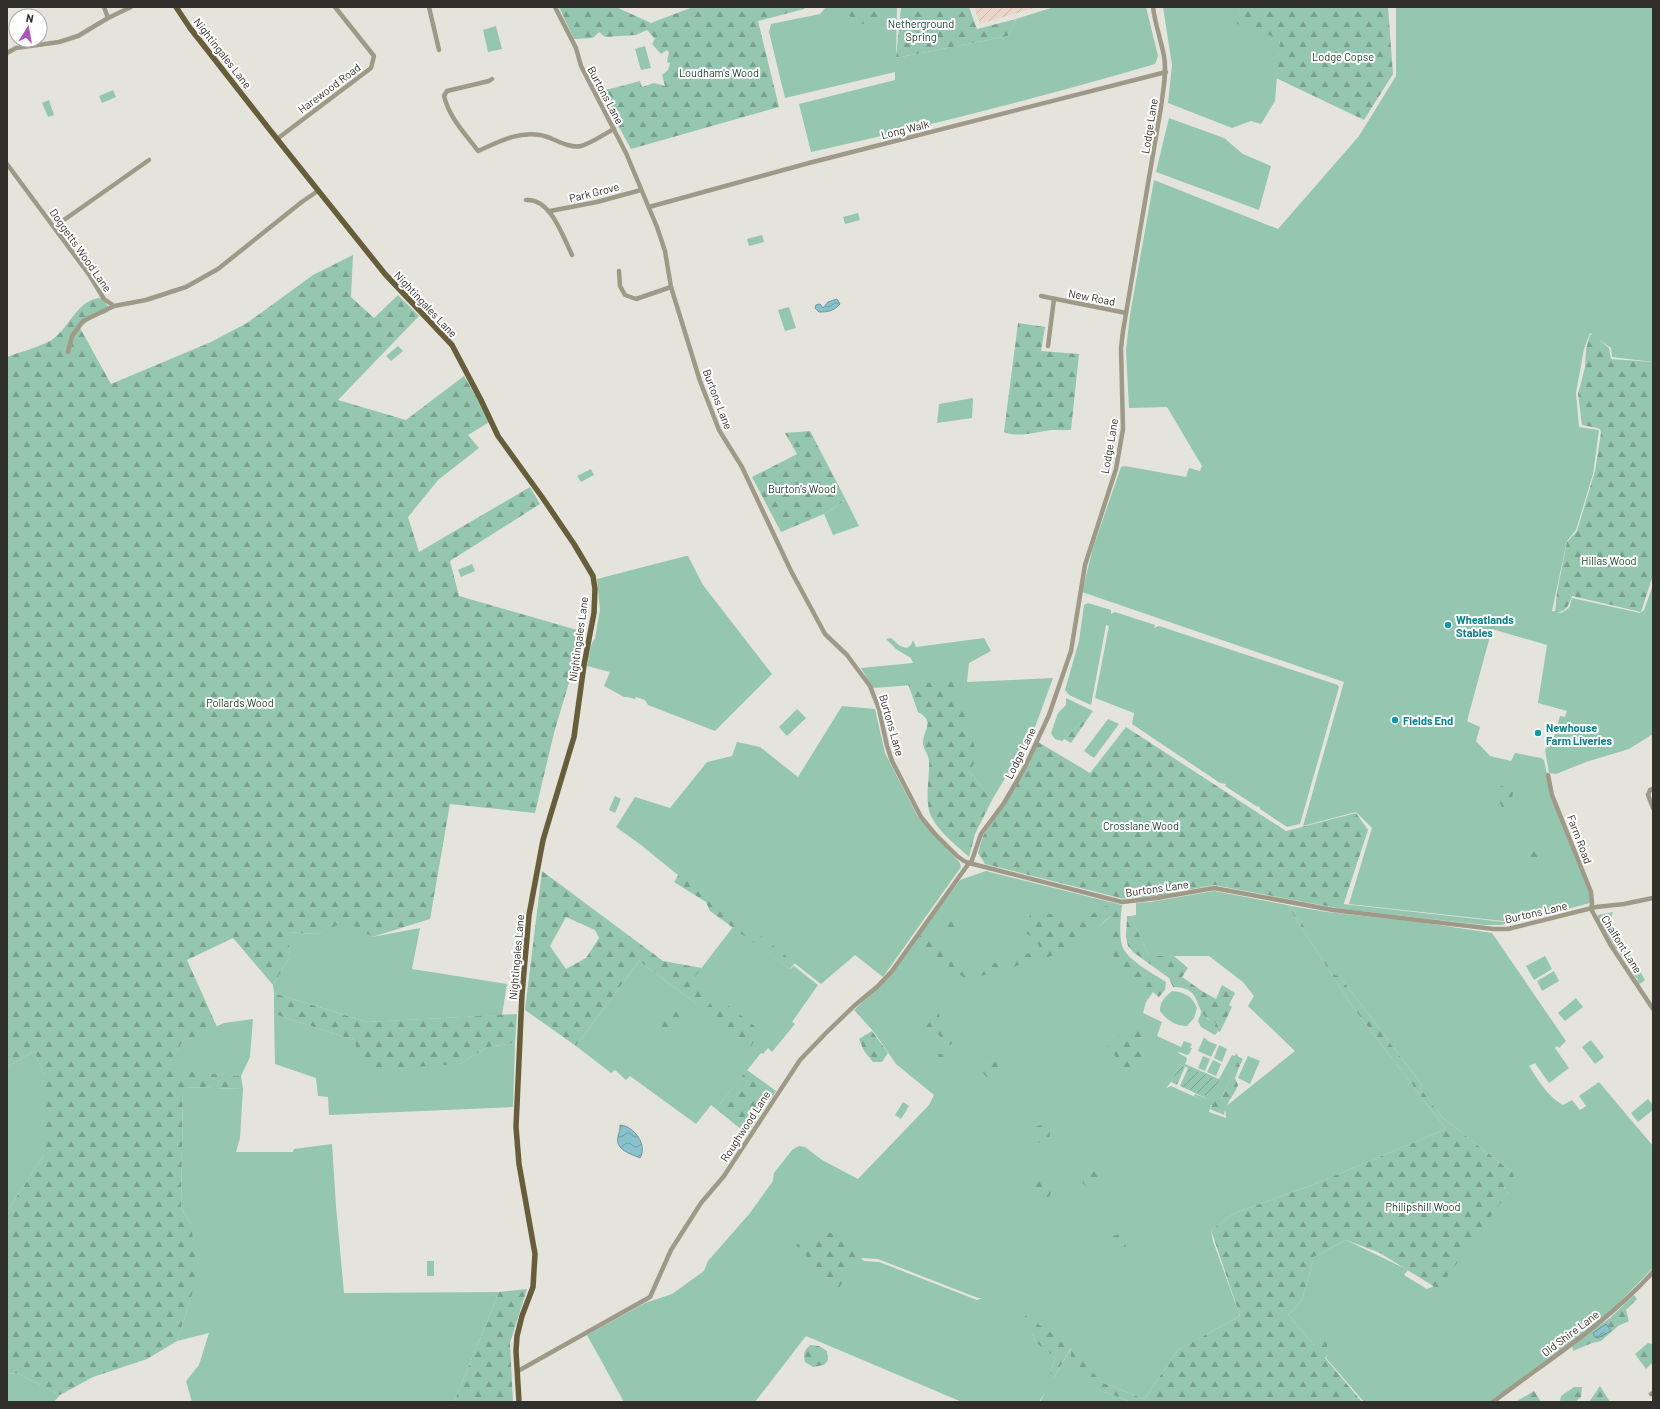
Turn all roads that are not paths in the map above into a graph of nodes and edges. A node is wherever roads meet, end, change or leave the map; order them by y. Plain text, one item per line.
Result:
1 (104, 7) edge
2 (131, 7) edge
3 (176, 7) edge
4 (335, 7) edge
5 (429, 7) edge
6 (555, 7) edge
7 (1153, 7) edge
8 (108, 18) junction
9 (439, 50) dead end
10 (7, 53) edge
11 (1166, 72) junction
12 (492, 79) dead end
13 (614, 129) junction
14 (277, 139) junction
15 (478, 150) junction
16 (478, 156) dead end
17 (149, 160) dead end
18 (7, 164) edge
19 (641, 190) junction
20 (318, 191) junction
21 (526, 200) dead end
22 (648, 207) junction
23 (550, 211) junction
24 (54, 227) junction
25 (572, 255) dead end
26 (619, 271) dead end
27 (671, 287) junction
28 (1041, 296) dead end
29 (1054, 299) junction
30 (114, 306) junction
31 (1126, 313) junction
32 (1048, 346) dead end
33 (68, 352) dead end
34 (1548, 775) dead end
35 (1653, 788) edge
36 (1653, 808) edge
37 (970, 863) junction
38 (1653, 898) edge
39 (1591, 909) junction
40 (1653, 1008) edge
41 (1653, 1272) edge
42 (518, 1371) junction
43 (519, 1402) edge
44 (1492, 1402) edge

1 - 8 street
2 - 8 street
3 - 14 main road, Nightingales Lane
4 - 14 street, Harewood Road
5 - 9 street
6 - 13 street, Burtons Lane
7 - 11 street, Lodge Lane
8 - 10 street
11 - 22 street, Long Walk
11 - 31 street, Lodge Lane
12 - 15 street
13 - 15 street
13 - 19 street, Burtons Lane
14 - 20 main road, Nightingales Lane
15 - 16 street
17 - 24 street
18 - 24 street, Doggetts Wood Lane
19 - 22 street, Burtons Lane
19 - 23 street, Park Grove
20 - 30 street, Doggetts Wood Lane
20 - 42 main road, Nightingales Lane
21 - 23 street
22 - 27 street, Burtons Lane
23 - 25 street
24 - 30 street, Doggetts Wood Lane
26 - 27 street
27 - 37 street, Burtons Lane
28 - 29 street, New Road
29 - 31 street, New Road
29 - 32 street, New Road
30 - 33 street
31 - 37 street, Lodge Lane
34 - 39 street, Farm Road
35 - 36 street
37 - 39 street, Burtons Lane
37 - 42 street, Roughwood Lane
38 - 39 street, Burtons Lane
39 - 40 street, Chalfont Lane
41 - 44 street, Old Shire Lane
42 - 43 main road, Nightingales Lane

